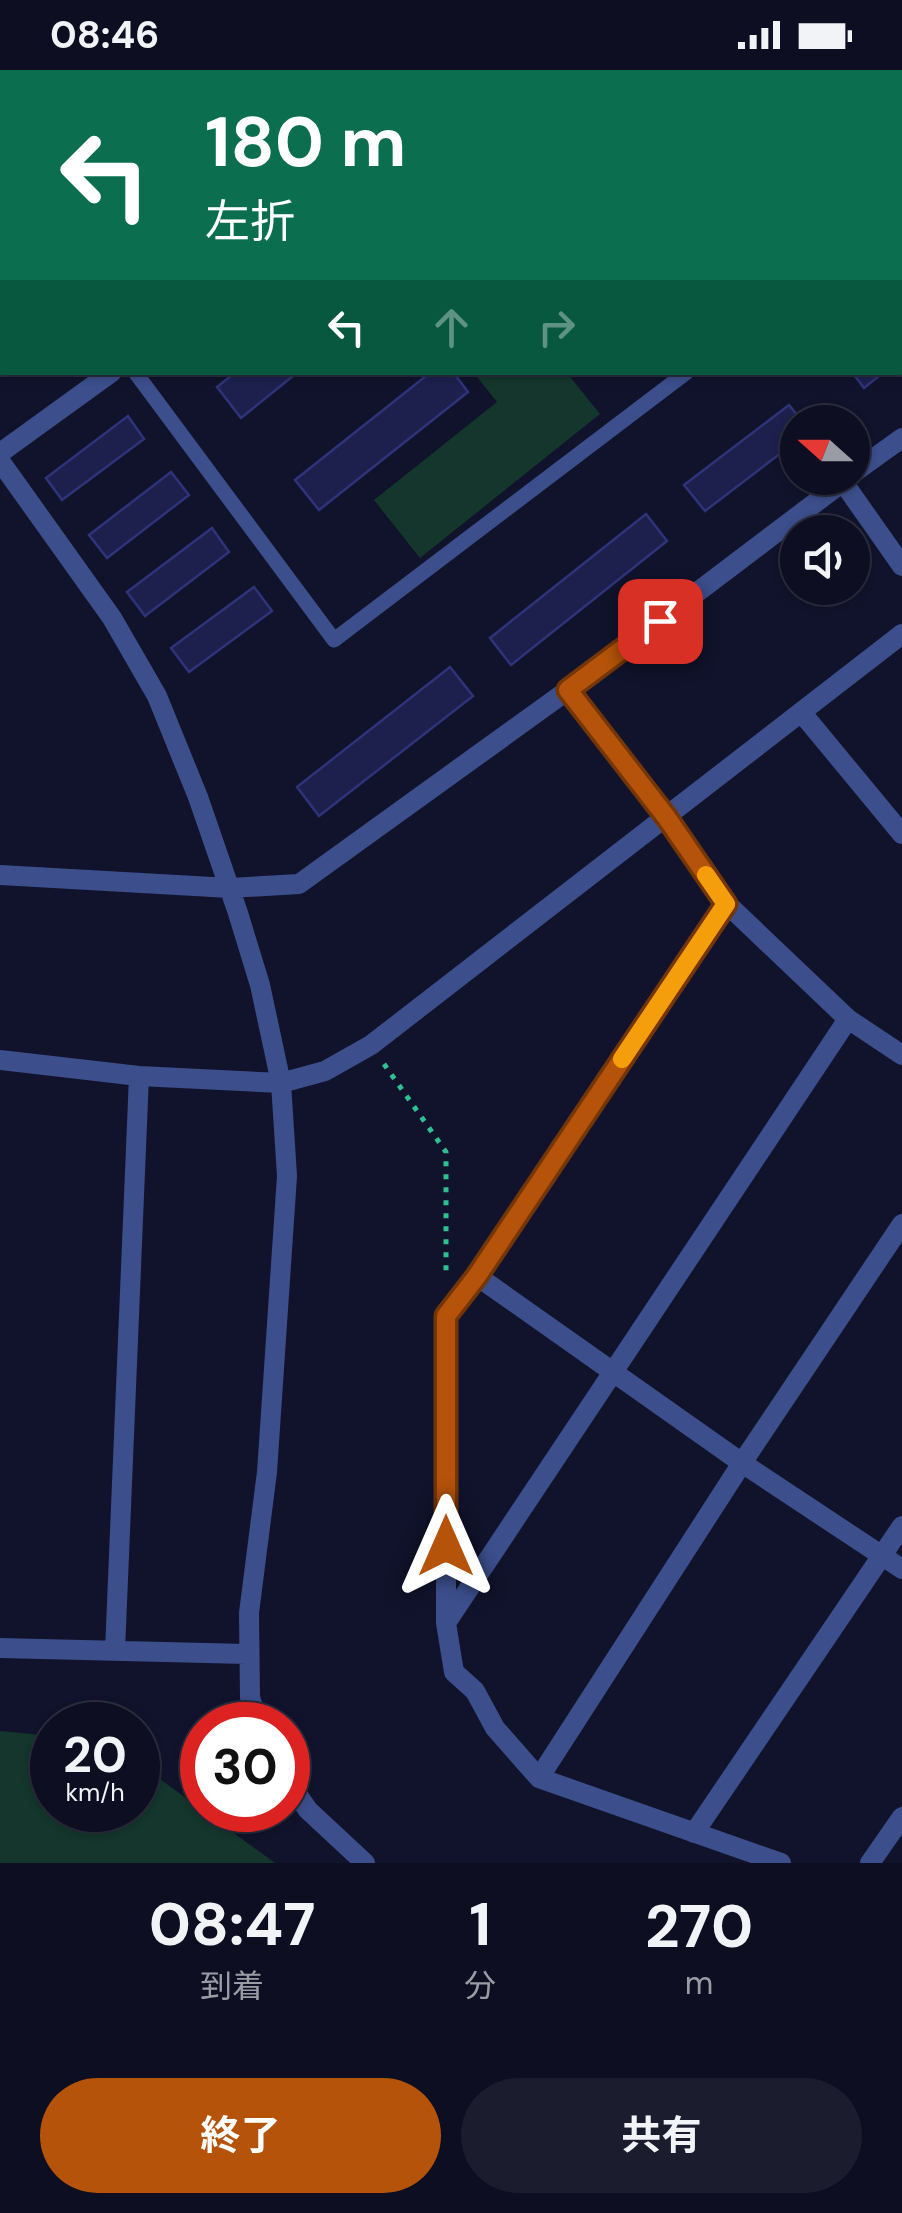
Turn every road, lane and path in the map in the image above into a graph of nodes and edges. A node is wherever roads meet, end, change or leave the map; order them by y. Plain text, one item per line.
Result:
1 (108, 375) edge
2 (138, 375) edge
3 (683, 375) edge
4 (902, 438) edge
5 (0, 453) edge
6 (0, 461) edge
7 (870, 462) edge
8 (826, 495) edge
9 (858, 495) edge
10 (902, 566) edge
11 (902, 634) edge
12 (568, 690) junction
13 (801, 712) junction
14 (667, 818) junction
15 (902, 834) edge
16 (0, 874) edge
17 (230, 888) junction
18 (726, 904) junction
19 (848, 1019) junction
20 (371, 1045) junction
21 (902, 1055) edge
22 (0, 1060) edge
23 (139, 1076) junction
24 (281, 1084) junction
25 (902, 1224) edge
26 (477, 1276) junction
27 (446, 1316) junction
28 (616, 1372) junction
29 (742, 1463) junction
30 (902, 1526) edge
31 (882, 1556) junction
32 (902, 1569) edge
33 (446, 1623) junction
34 (0, 1648) edge
35 (116, 1651) junction
36 (247, 1654) junction
37 (251, 1702) edge
38 (539, 1778) junction
39 (310, 1812) edge
40 (902, 1818) edge
41 (694, 1833) junction
42 (365, 1863) edge
43 (781, 1863) edge
44 (870, 1863) edge

1 - 5 street
2 - 3 lane
4 - 7 street
6 - 17 street
8 - 12 street
9 - 10 street
11 - 13 street
12 - 14 street
12 - 17 street
13 - 14 street
13 - 15 street
14 - 18 street
14 - 20 street
16 - 17 street
17 - 24 street
18 - 19 street
18 - 26 street
19 - 21 street
19 - 28 street
20 - 24 street
20 - 27 path
22 - 23 street
23 - 24 street
23 - 35 street
24 - 36 street
25 - 29 street
26 - 27 street
26 - 28 street
27 - 33 street
28 - 29 street
28 - 33 street
29 - 31 street
29 - 38 street
30 - 31 street
31 - 32 street
31 - 41 street
33 - 38 street
34 - 35 street
35 - 36 street
36 - 37 street
38 - 41 street
39 - 42 street
40 - 44 street
41 - 43 street

